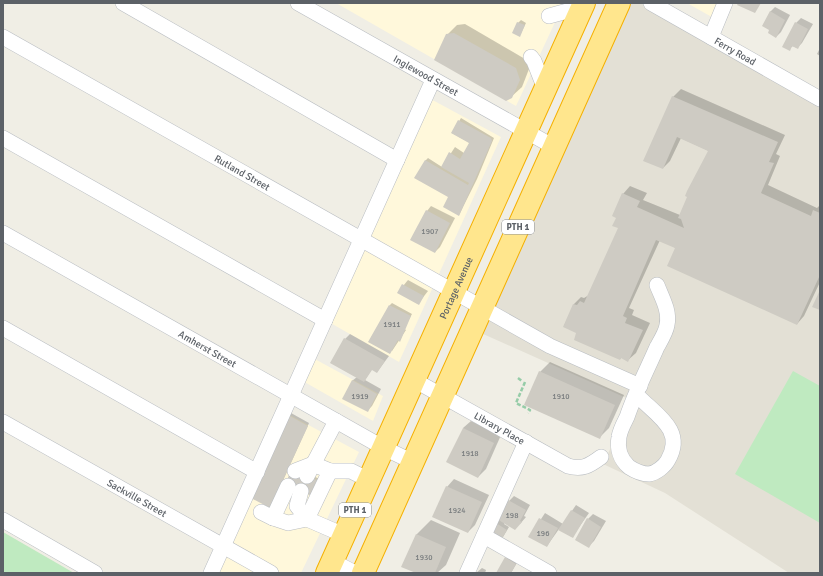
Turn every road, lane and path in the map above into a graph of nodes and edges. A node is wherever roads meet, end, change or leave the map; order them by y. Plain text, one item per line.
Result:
1 (123, 3) edge
2 (298, 3) edge
3 (619, 3) edge
4 (651, 3) edge
5 (725, 3) edge
6 (583, 5) edge
7 (549, 16) dead end
8 (710, 36) junction
9 (3, 37) edge
10 (531, 57) dead end
11 (433, 80) junction
12 (545, 89) junction
13 (820, 98) edge
14 (526, 132) junction
15 (3, 138) edge
16 (554, 147) junction
17 (397, 160) junction
18 (3, 234) edge
19 (361, 240) junction
20 (657, 285) dead end
21 (453, 292) junction
22 (482, 308) junction
23 (325, 320) junction
24 (3, 328) edge
25 (518, 378) dead end
26 (414, 380) junction
27 (638, 390) junction
28 (442, 395) junction
29 (292, 396) junction
30 (528, 413) dead end
31 (336, 421) junction
32 (3, 422) edge
33 (526, 442) junction
34 (384, 448) junction
35 (601, 457) dead end
36 (413, 462) junction
37 (330, 470) junction
38 (257, 472) junction
39 (369, 480) junction
40 (307, 519) junction
41 (3, 520) edge
42 (344, 536) junction
43 (484, 536) junction
44 (223, 546) junction
45 (330, 567) edge
46 (95, 573) edge
47 (211, 573) edge
48 (271, 573) edge
49 (355, 573) edge
50 (363, 573) edge
51 (467, 573) edge
52 (549, 573) edge

1 - 17 street
2 - 11 street, Inglewood Street
3 - 16 highway, PTH 1
4 - 8 street, Ferry Road
5 - 8 street
6 - 7 street
6 - 12 highway, Portage Avenue / PTH 1
8 - 13 street, Ferry Road
9 - 19 street, Rutland Street
10 - 12 street
11 - 14 street, Inglewood Street
11 - 17 street
12 - 14 highway, Portage Avenue / PTH 1
14 - 16 street, Inglewood Street
14 - 21 highway, Portage Avenue / PTH 1
15 - 23 street
16 - 22 highway, PTH 1
17 - 19 street
18 - 29 street, Amherst Street
19 - 21 street, Rutland Street
19 - 23 street
20 - 27 street
21 - 22 street, Rutland Street
21 - 26 highway, Portage Avenue / PTH 1
22 - 27 street, Rutland Street
22 - 28 highway, PTH 1
23 - 29 street
24 - 38 street
25 - 30 path
26 - 28 street, Library Place
26 - 34 highway, Portage Avenue / PTH 1
27 - 27 street
28 - 33 street, Library Place
28 - 36 highway, PTH 1
29 - 31 street, Amherst Street
29 - 38 street
31 - 34 street, Amherst Street
31 - 37 street
32 - 44 street, Sackville Street
33 - 35 street, Library Place
33 - 43 street
34 - 36 street, Amherst Street
34 - 39 highway, Portage Avenue / PTH 1
36 - 50 highway, PTH 1
37 - 39 street
37 - 40 street
38 - 44 street
39 - 42 highway, Portage Avenue / PTH 1
40 - 40 street
40 - 42 street
41 - 46 street
42 - 45 highway, Portage Avenue / PTH 1
43 - 51 street
43 - 52 street
44 - 47 street
44 - 48 street, Sackville Street
45 - 49 street

